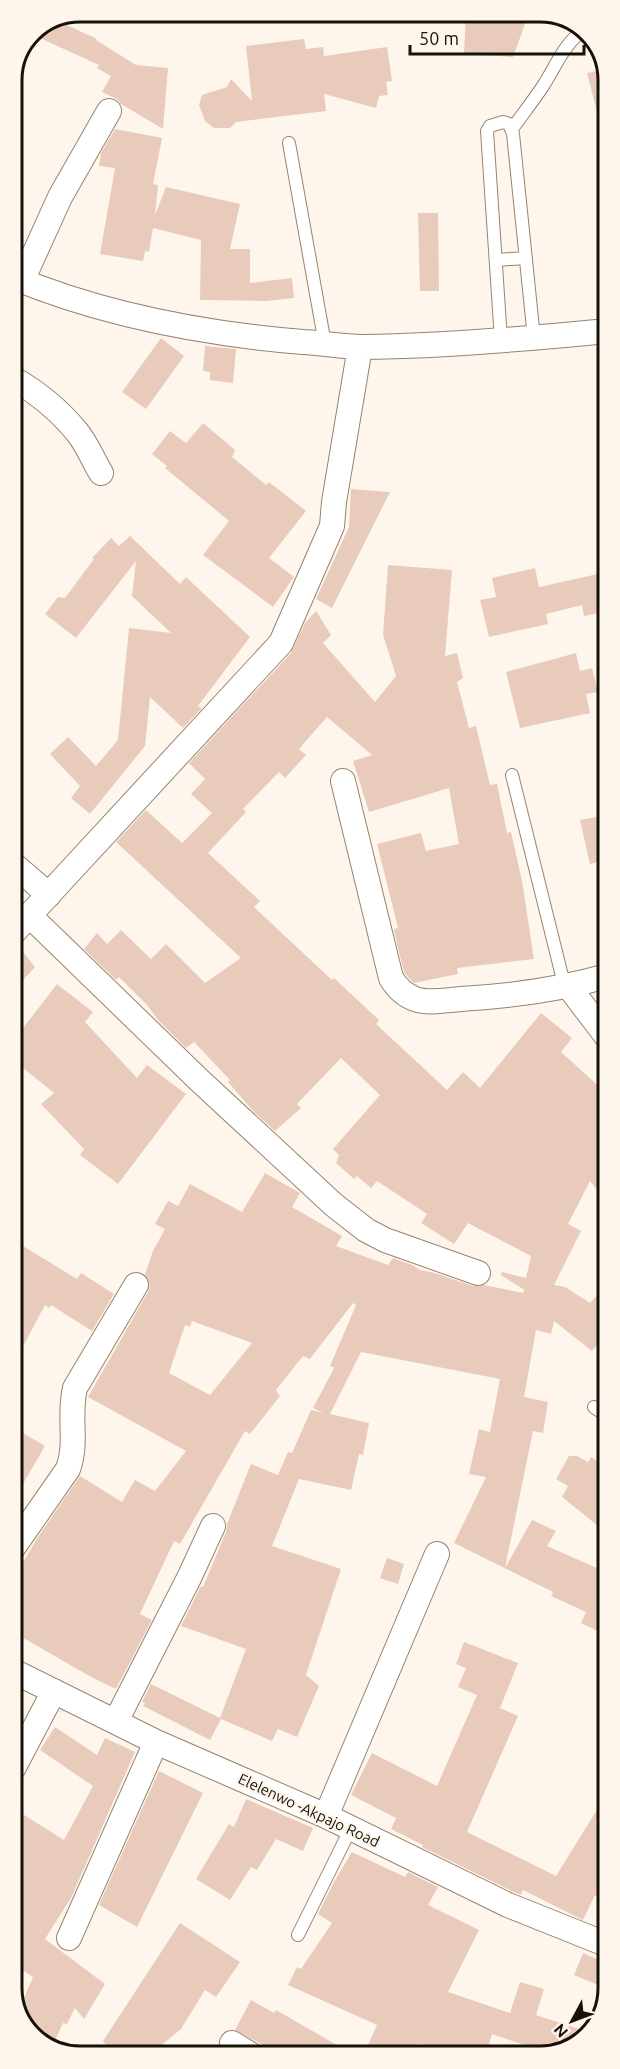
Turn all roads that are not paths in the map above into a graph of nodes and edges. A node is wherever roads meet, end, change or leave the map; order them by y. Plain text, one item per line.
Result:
1 (577, 36) edge
2 (109, 111) dead end
3 (512, 129) junction
4 (289, 143) dead end
5 (526, 258) junction
6 (497, 260) junction
7 (22, 269) edge
8 (22, 281) edge
9 (598, 332) edge
10 (534, 338) junction
11 (501, 340) junction
12 (325, 344) junction
13 (360, 347) junction
14 (22, 384) edge
15 (100, 473) dead end
16 (512, 775) dead end
17 (343, 781) dead end
18 (22, 872) edge
19 (49, 894) junction
20 (29, 915) junction
21 (22, 923) edge
22 (598, 979) edge
23 (567, 988) junction
24 (598, 1026) edge
25 (478, 1273) dead end
26 (135, 1285) dead end
27 (594, 1407) dead end
28 (598, 1410) edge
29 (213, 1526) dead end
30 (22, 1535) edge
31 (437, 1554) dead end
32 (22, 1675) edge
33 (54, 1691) junction
34 (116, 1720) junction
35 (156, 1742) junction
36 (22, 1752) edge
37 (326, 1816) junction
38 (351, 1828) junction
39 (298, 1935) dead end
40 (69, 1938) dead end
41 (598, 1941) edge
42 (232, 2043) dead end
43 (237, 2046) edge

1 - 3 lane
2 - 7 street
3 - 5 lane
3 - 6 lane
4 - 12 lane
5 - 6 lane
5 - 10 lane
6 - 11 lane
8 - 12 street
9 - 10 street
10 - 11 street
11 - 13 street
12 - 13 street
13 - 19 street
14 - 15 street
16 - 23 lane
17 - 23 street
18 - 19 street
19 - 20 street
20 - 21 street
20 - 25 street
22 - 23 street
23 - 24 street
26 - 30 street
27 - 28 lane
29 - 34 street
31 - 37 street
32 - 33 street, Elelenwo -Akpajo Road
33 - 34 street, Elelenwo -Akpajo Road
33 - 36 street
34 - 35 street, Elelenwo -Akpajo Road
35 - 37 street, Elelenwo -Akpajo Road
35 - 40 street
37 - 38 street, Elelenwo -Akpajo Road
38 - 39 lane
38 - 41 street, Elelenwo -Akpajo Road
42 - 43 street

